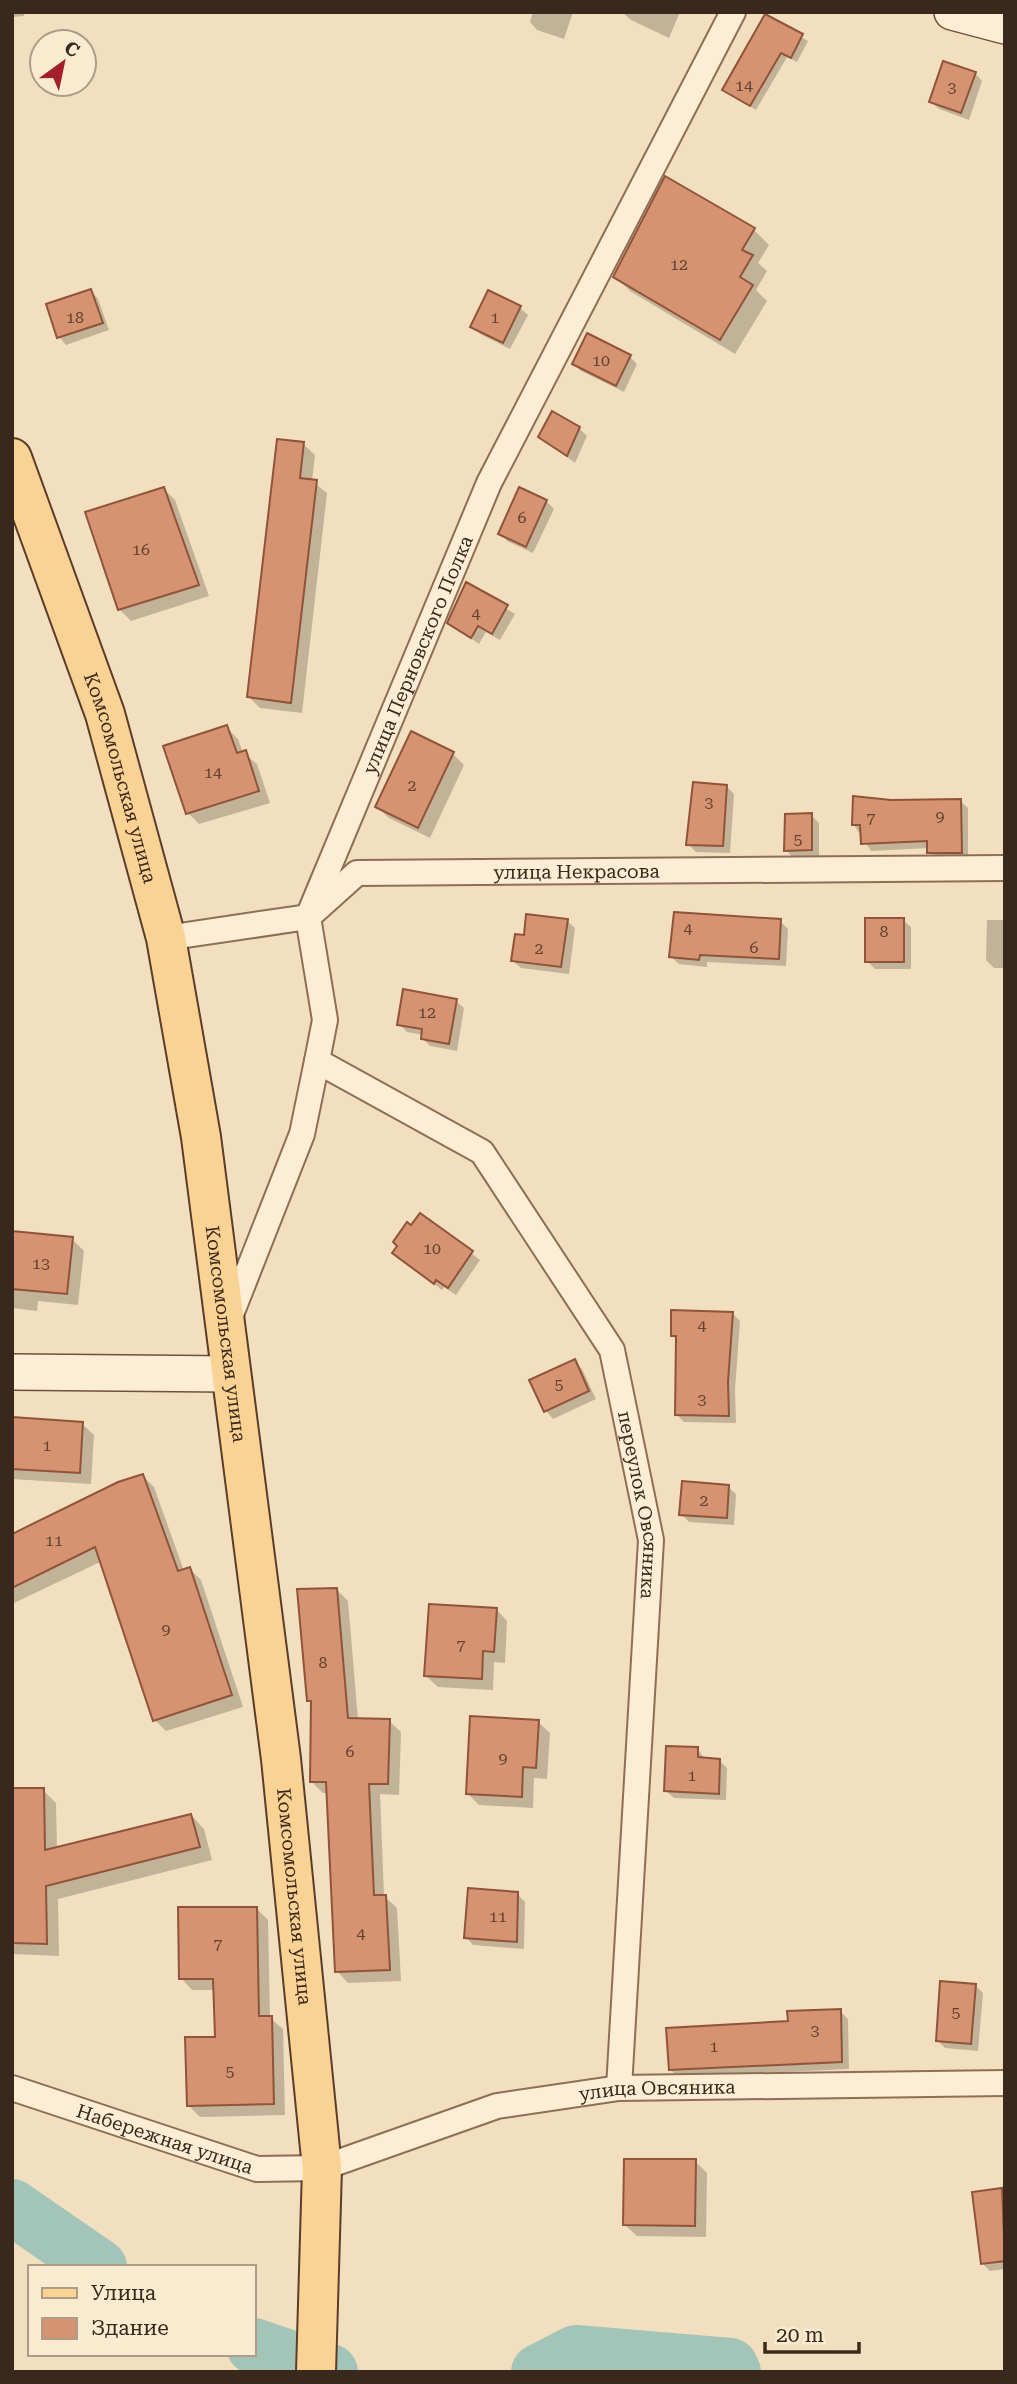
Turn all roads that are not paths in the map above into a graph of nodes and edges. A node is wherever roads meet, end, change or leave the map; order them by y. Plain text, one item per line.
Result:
1 (733, 12) edge
2 (952, 12) edge
3 (1005, 26) edge
4 (12, 458) edge
5 (25, 526) edge
6 (1005, 868) edge
7 (308, 917) junction
8 (166, 937) junction
9 (317, 1061) junction
10 (225, 1329) junction
11 (12, 1372) edge
12 (231, 1374) junction
13 (1005, 2083) edge
14 (12, 2088) edge
15 (619, 2088) junction
16 (322, 2168) junction
17 (316, 2372) edge

1 - 7 street, улица Перновского Полка
2 - 3 street
4 - 5 main road, Комсомольская улица
5 - 8 main road, Комсомольская улица
6 - 7 street, улица Некрасова
7 - 8 street
7 - 9 street
8 - 10 main road, Комсомольская улица
9 - 10 street
9 - 15 street, переулок Овсяника
10 - 12 main road, Комсомольская улица
11 - 12 street
12 - 16 main road, Комсомольская улица
13 - 15 street, улица Овсяника
14 - 16 street, Набережная улица
15 - 16 street, улица Овсяника
16 - 17 main road, Комсомольская улица

